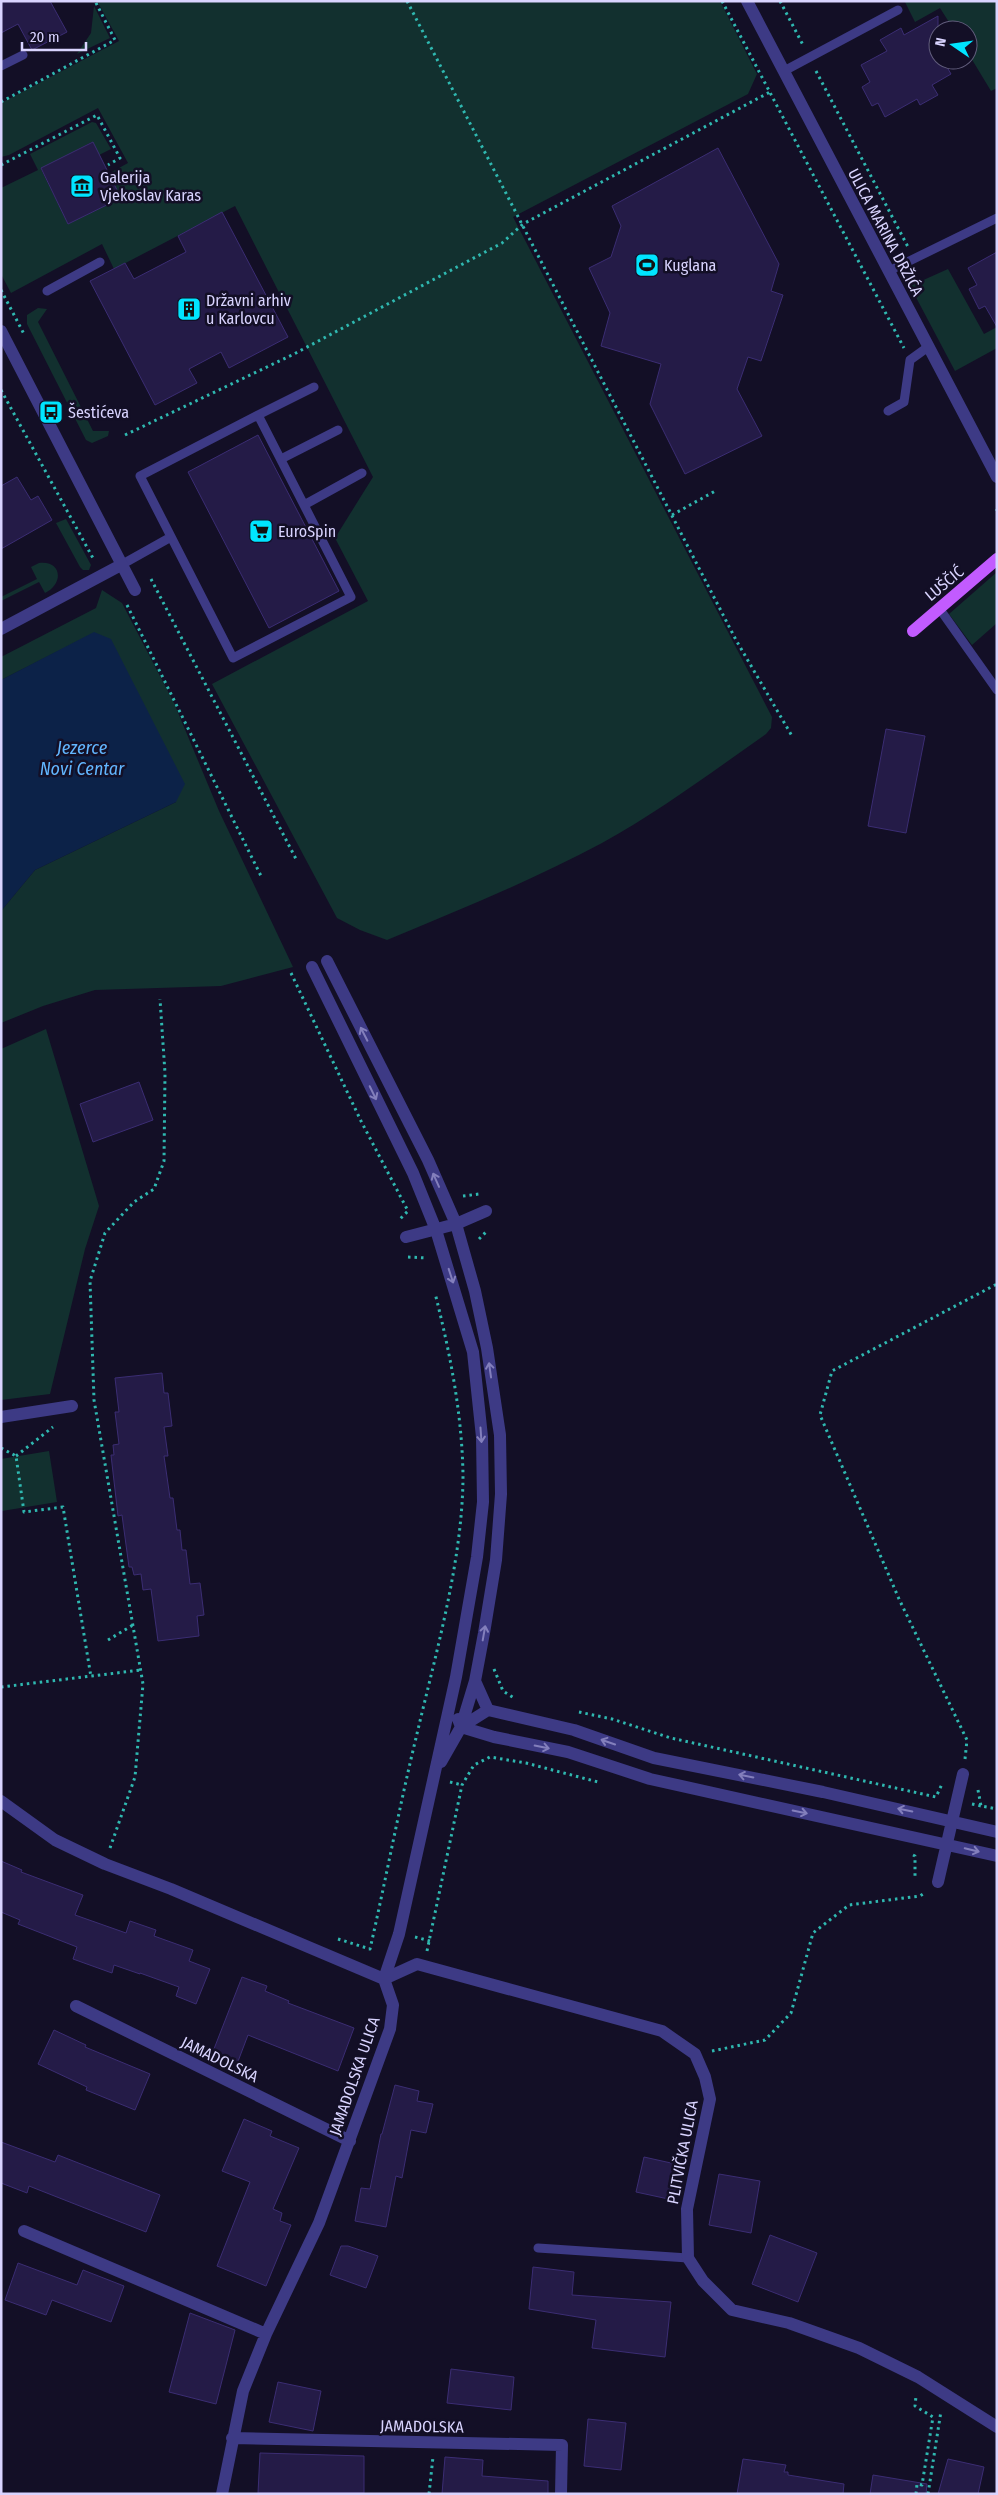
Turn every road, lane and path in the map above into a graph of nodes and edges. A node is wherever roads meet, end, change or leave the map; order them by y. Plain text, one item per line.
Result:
1 (95, 1) edge
2 (407, 1) edge
3 (722, 1) edge
4 (746, 1) edge
5 (780, 1) edge
6 (898, 10) dead end
7 (22, 55) dead end
8 (810, 58) junction
9 (1, 66) edge
10 (784, 71) junction
11 (770, 92) junction
12 (1, 102) edge
13 (1, 165) edge
14 (108, 165) dead end
15 (997, 218) edge
16 (523, 224) junction
17 (914, 259) junction
18 (100, 262) dead end
19 (888, 271) junction
20 (47, 291) dead end
21 (1, 331) edge
22 (928, 346) junction
23 (910, 360) junction
24 (314, 386) dead end
25 (1, 390) edge
26 (888, 411) dead end
27 (258, 415) junction
28 (338, 430) dead end
29 (125, 435) dead end
30 (281, 459) junction
31 (362, 473) dead end
32 (997, 477) edge
33 (717, 490) dead end
34 (304, 505) junction
35 (672, 515) junction
36 (171, 537) junction
37 (997, 559) edge
38 (121, 565) junction
39 (102, 576) junction
40 (134, 590) dead end
41 (122, 596) dead end
42 (939, 608) junction
43 (1, 629) edge
44 (913, 631) dead end
45 (997, 690) edge
46 (792, 736) dead end
47 (261, 876) dead end
48 (328, 961) dead end
49 (312, 967) dead end
50 (291, 974) dead end
51 (160, 999) dead end
52 (486, 1212) dead end
53 (398, 1221) dead end
54 (456, 1224) junction
55 (490, 1228) dead end
56 (436, 1230) junction
57 (406, 1237) dead end
58 (481, 1248) dead end
59 (408, 1257) dead end
60 (429, 1267) dead end
61 (997, 1284) edge
62 (433, 1286) dead end
63 (72, 1406) dead end
64 (1, 1417) edge
65 (58, 1423) dead end
66 (1, 1448) edge
67 (16, 1456) junction
68 (133, 1625) junction
69 (108, 1640) dead end
70 (495, 1660) dead end
71 (141, 1670) junction
72 (90, 1677) junction
73 (475, 1681) junction
74 (1, 1687) edge
75 (516, 1699) dead end
76 (450, 1703) junction
77 (488, 1710) junction
78 (576, 1711) dead end
79 (461, 1727) junction
80 (436, 1770) junction
81 (963, 1774) joint
82 (944, 1780) dead end
83 (602, 1783) dead end
84 (977, 1786) dead end
85 (1, 1801) edge
86 (997, 1809) edge
87 (952, 1821) junction
88 (997, 1832) edge
89 (947, 1844) junction
90 (906, 1854) dead end
91 (997, 1856) edge
92 (105, 1864) junction
93 (915, 1876) dead end
94 (938, 1882) joint
95 (338, 1939) dead end
96 (427, 1951) dead end
97 (384, 1979) junction
98 (76, 2006) dead end
99 (695, 2054) junction
100 (350, 2141) junction
101 (24, 2231) dead end
102 (538, 2248) dead end
103 (688, 2258) junction
104 (266, 2334) junction
105 (918, 2377) junction
106 (944, 2393) junction
107 (997, 2427) edge
108 (232, 2438) junction
109 (435, 2443) junction
110 (222, 2494) edge
111 (429, 2494) edge
112 (561, 2494) edge
113 (916, 2494) edge
114 (928, 2494) edge

1 - 12 path
2 - 16 path
3 - 11 path
4 - 10 street, ULICA MARINA DRŽIĆA
5 - 8 path
6 - 8 lane
7 - 9 lane
8 - 10 lane
8 - 17 path
10 - 19 street, ULICA MARINA DRŽIĆA
11 - 16 path
11 - 23 path
13 - 14 path
15 - 17 lane
16 - 29 path
16 - 35 path
17 - 19 lane
18 - 20 lane
19 - 22 street, ULICA MARINA DRŽIĆA
21 - 38 street
22 - 23 lane
22 - 32 street, ULICA MARINA DRŽIĆA
23 - 26 lane
24 - 27 lane
25 - 39 path
27 - 30 lane
27 - 36 lane
28 - 30 lane
30 - 34 lane
31 - 34 lane
33 - 35 path
34 - 36 lane
35 - 46 path
36 - 38 lane
37 - 42 main road, LUŠČIĆ
38 - 39 street
38 - 40 street
39 - 43 street
41 - 47 path
42 - 44 main road, LUŠČIĆ
42 - 45 lane
54 -> 48 street
49 -> 56 street
50 - 53 path
51 - 68 path
52 - 54 street
54 - 56 street
73 -> 54 street
55 - 58 path
56 - 57 street
56 -> 76 street
59 - 60 path
61 - 81 path
62 - 95 path
63 - 64 street
65 - 67 path
66 - 67 path
67 - 72 path
68 - 69 path
68 - 71 path
70 - 75 path
71 - 72 path
71 - 92 path
72 - 74 path
73 - 77 street
73 - 79 street
76 - 79 street
76 - 80 street
77 - 79 street
87 -> 77 street
78 - 82 path
79 - 80 street
79 -> 89 street
80 - 97 street
81 - 87 street
83 - 96 path
84 - 86 path
85 - 92 street
87 - 88 street
87 - 89 street
89 -> 91 street
89 - 94 street
90 - 93 path
92 - 97 street
94 - 99 path
97 - 99 street
97 - 100 street, JAMADOLSKA ULICA
98 - 100 street, JAMADOLSKA
99 - 103 street, PLITVIČKA ULICA
100 - 104 street, JAMADOLSKA ULICA
101 - 104 street
102 - 103 lane
103 - 105 street
104 - 108 street, JAMADOLSKA ULICA
105 - 106 street
105 - 113 path
106 - 107 street
106 - 114 path
108 - 109 street, JAMADOLSKA
108 - 110 street, JAMADOLSKA ULICA
109 - 111 path
109 - 112 street, JAMADOLSKA

